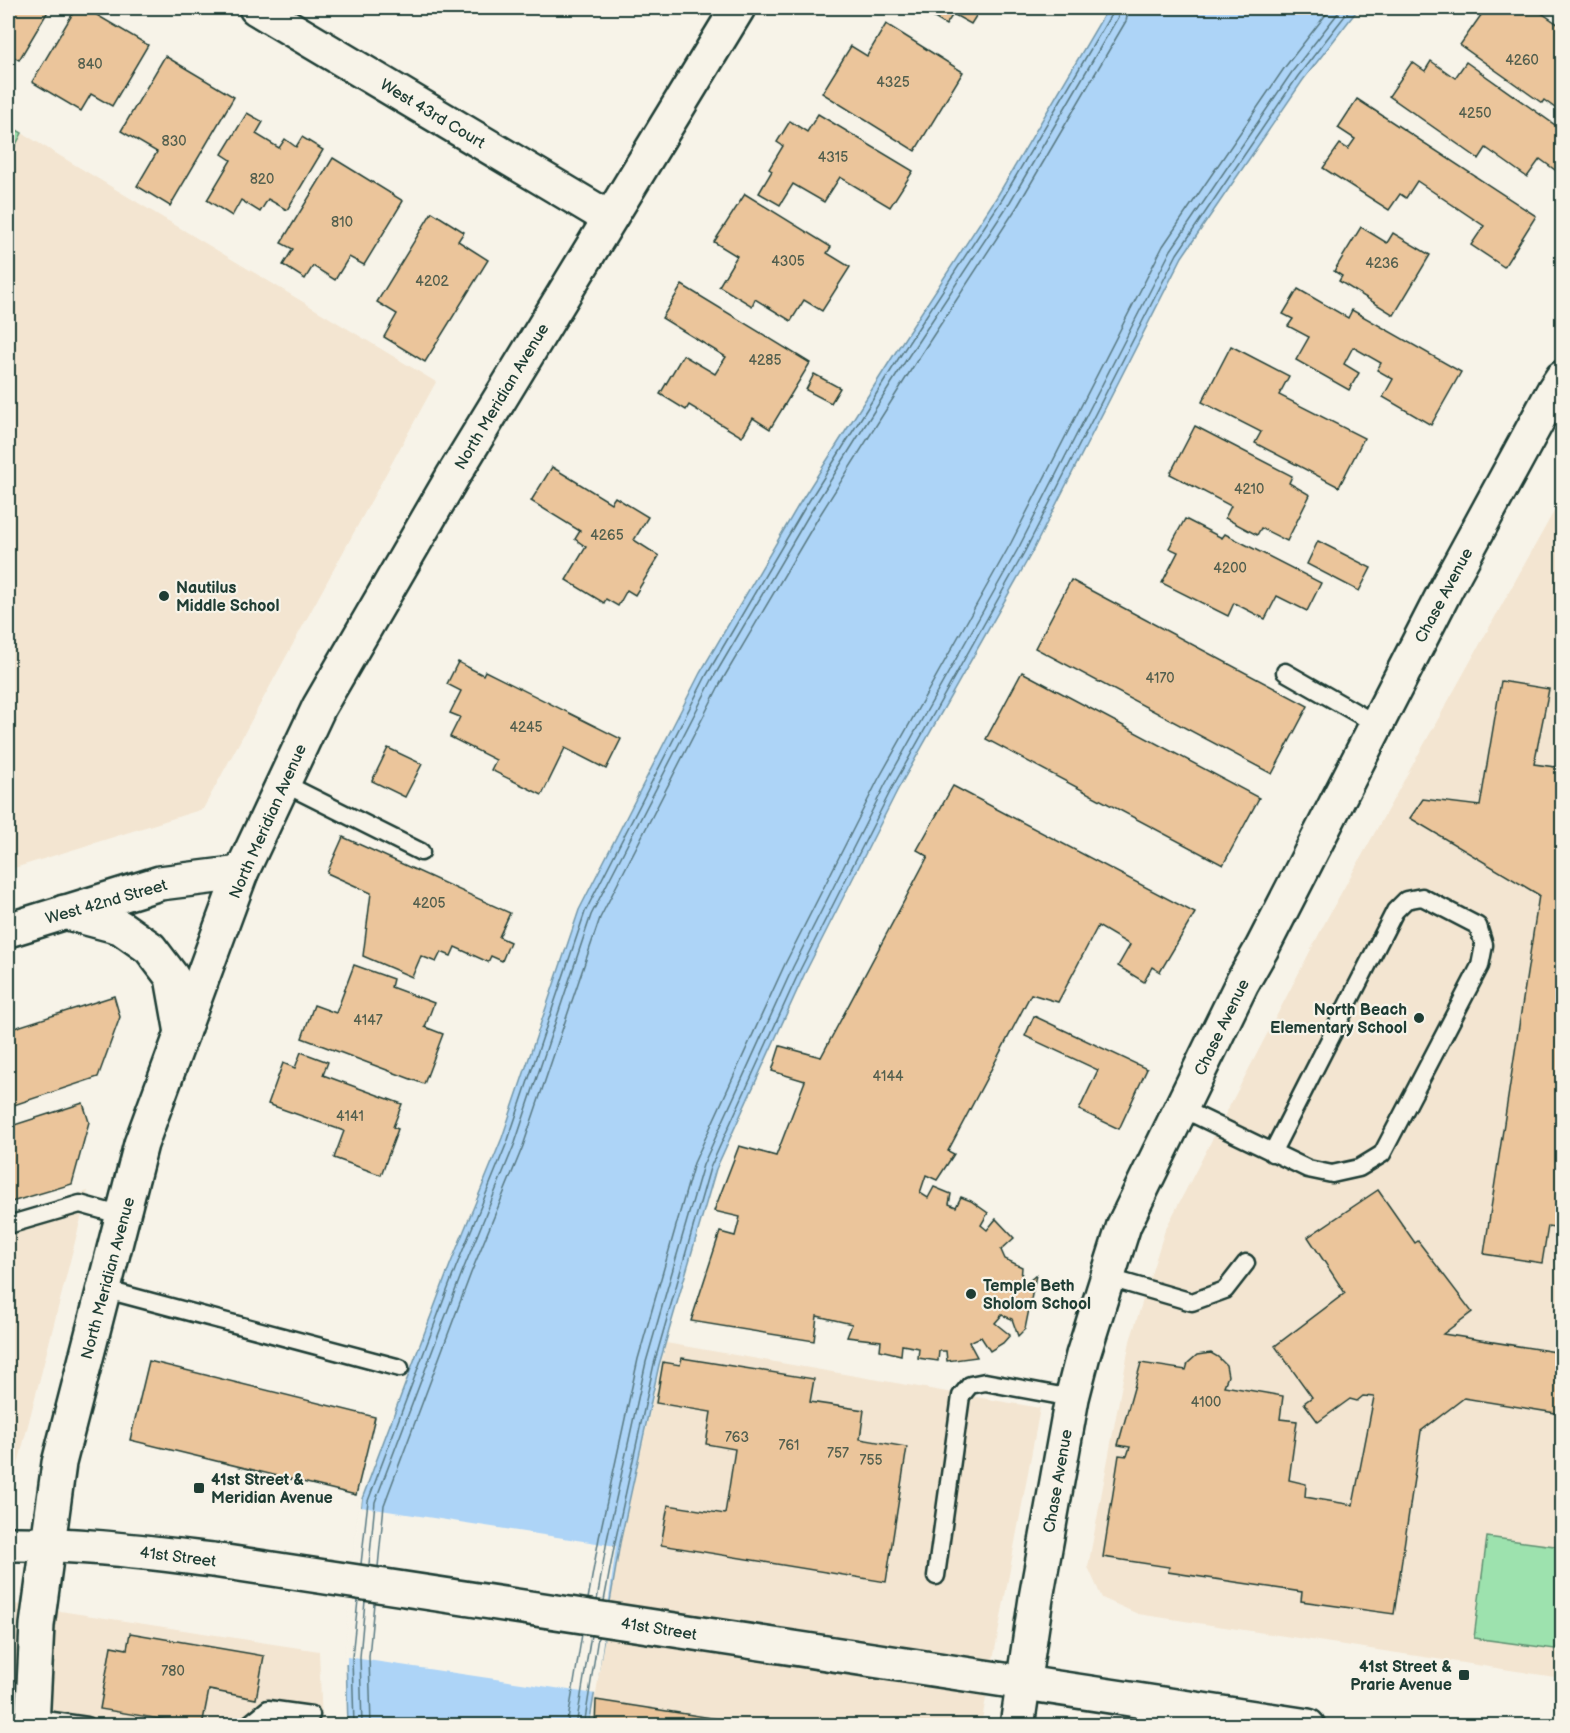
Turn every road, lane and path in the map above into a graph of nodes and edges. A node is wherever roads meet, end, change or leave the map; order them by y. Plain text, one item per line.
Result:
1 (256, 8) edge
2 (738, 8) edge
3 (609, 218) junction
4 (1563, 378) edge
5 (1285, 672) dead end
6 (1376, 724) junction
7 (283, 783) junction
8 (421, 852) dead end
9 (241, 873) junction
10 (64, 912) junction
11 (8, 930) edge
12 (182, 1033) junction
13 (1181, 1108) junction
14 (1272, 1153) junction
15 (123, 1216) junction
16 (8, 1225) edge
17 (1246, 1263) dead end
18 (1106, 1277) junction
19 (103, 1289) junction
20 (400, 1368) dead end
21 (1072, 1398) junction
22 (8, 1544) edge
23 (48, 1544) junction
24 (936, 1576) dead end
25 (1023, 1683) junction
26 (311, 1715) dead end
27 (32, 1722) edge
28 (87, 1725) edge
29 (247, 1725) edge
30 (1017, 1725) edge
31 (1308, 1725) edge

1 - 3 street, West 43rd Court
2 - 3 street, North Meridian Avenue
3 - 7 street, North Meridian Avenue
4 - 6 street, Chase Avenue
5 - 6 lane
6 - 13 street, Chase Avenue
7 - 8 lane
7 - 9 street, North Meridian Avenue
9 - 10 street, West 42nd Street
9 - 12 street, North Meridian Avenue
10 - 11 street, West 42nd Street
10 - 12 street
12 - 15 street, North Meridian Avenue
13 - 14 lane
13 - 18 street, Chase Avenue
14 - 14 lane
15 - 16 lane
15 - 19 street, North Meridian Avenue
17 - 18 lane
18 - 21 street, Chase Avenue
19 - 20 lane
19 - 23 street, North Meridian Avenue
21 - 24 lane
21 - 25 street, Chase Avenue
22 - 23 street, 41st Street
23 - 25 street, 41st Street
23 - 27 street, North Meridian Avenue
25 - 30 street, Chase Avenue
25 - 31 street, 41st Street
26 - 29 lane
27 - 28 lane

